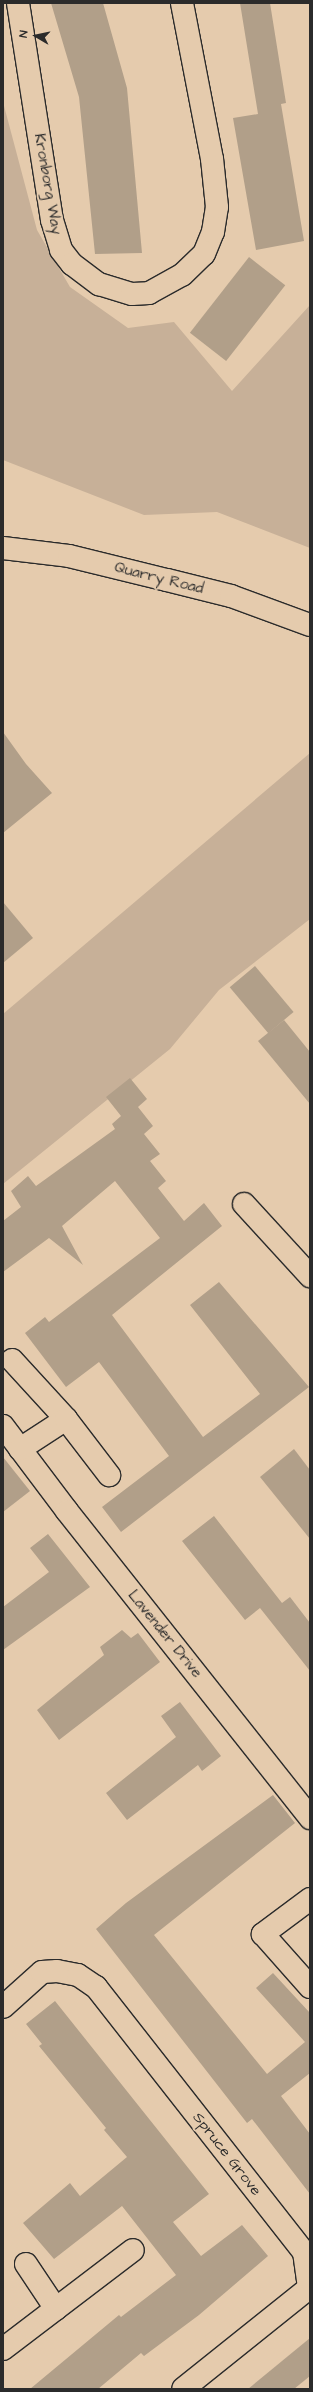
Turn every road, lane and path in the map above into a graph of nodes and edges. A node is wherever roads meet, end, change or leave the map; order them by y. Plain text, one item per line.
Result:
1 (18, 3) edge
2 (182, 3) edge
3 (3, 548) edge
4 (310, 625) edge
5 (244, 1204) dead end
6 (310, 1276) edge
7 (12, 1360) dead end
8 (66, 1419) junction
9 (3, 1426) edge
10 (20, 1449) junction
11 (110, 1475) dead end
12 (310, 1818) edge
13 (310, 1899) edge
14 (310, 1987) edge
15 (3, 2007) edge
16 (133, 2250) dead end
17 (26, 2264) dead end
18 (56, 2309) junction
19 (3, 2349) edge
20 (183, 2389) edge

1 - 2 street, Kronborg Way
3 - 4 street, Quarry Road
5 - 6 street
7 - 8 street
8 - 10 street
8 - 11 street
9 - 10 street, Lavender Drive
10 - 12 street, Lavender Drive
13 - 14 street
15 - 20 street, Spruce Grove
16 - 18 street
17 - 18 street
18 - 19 street

